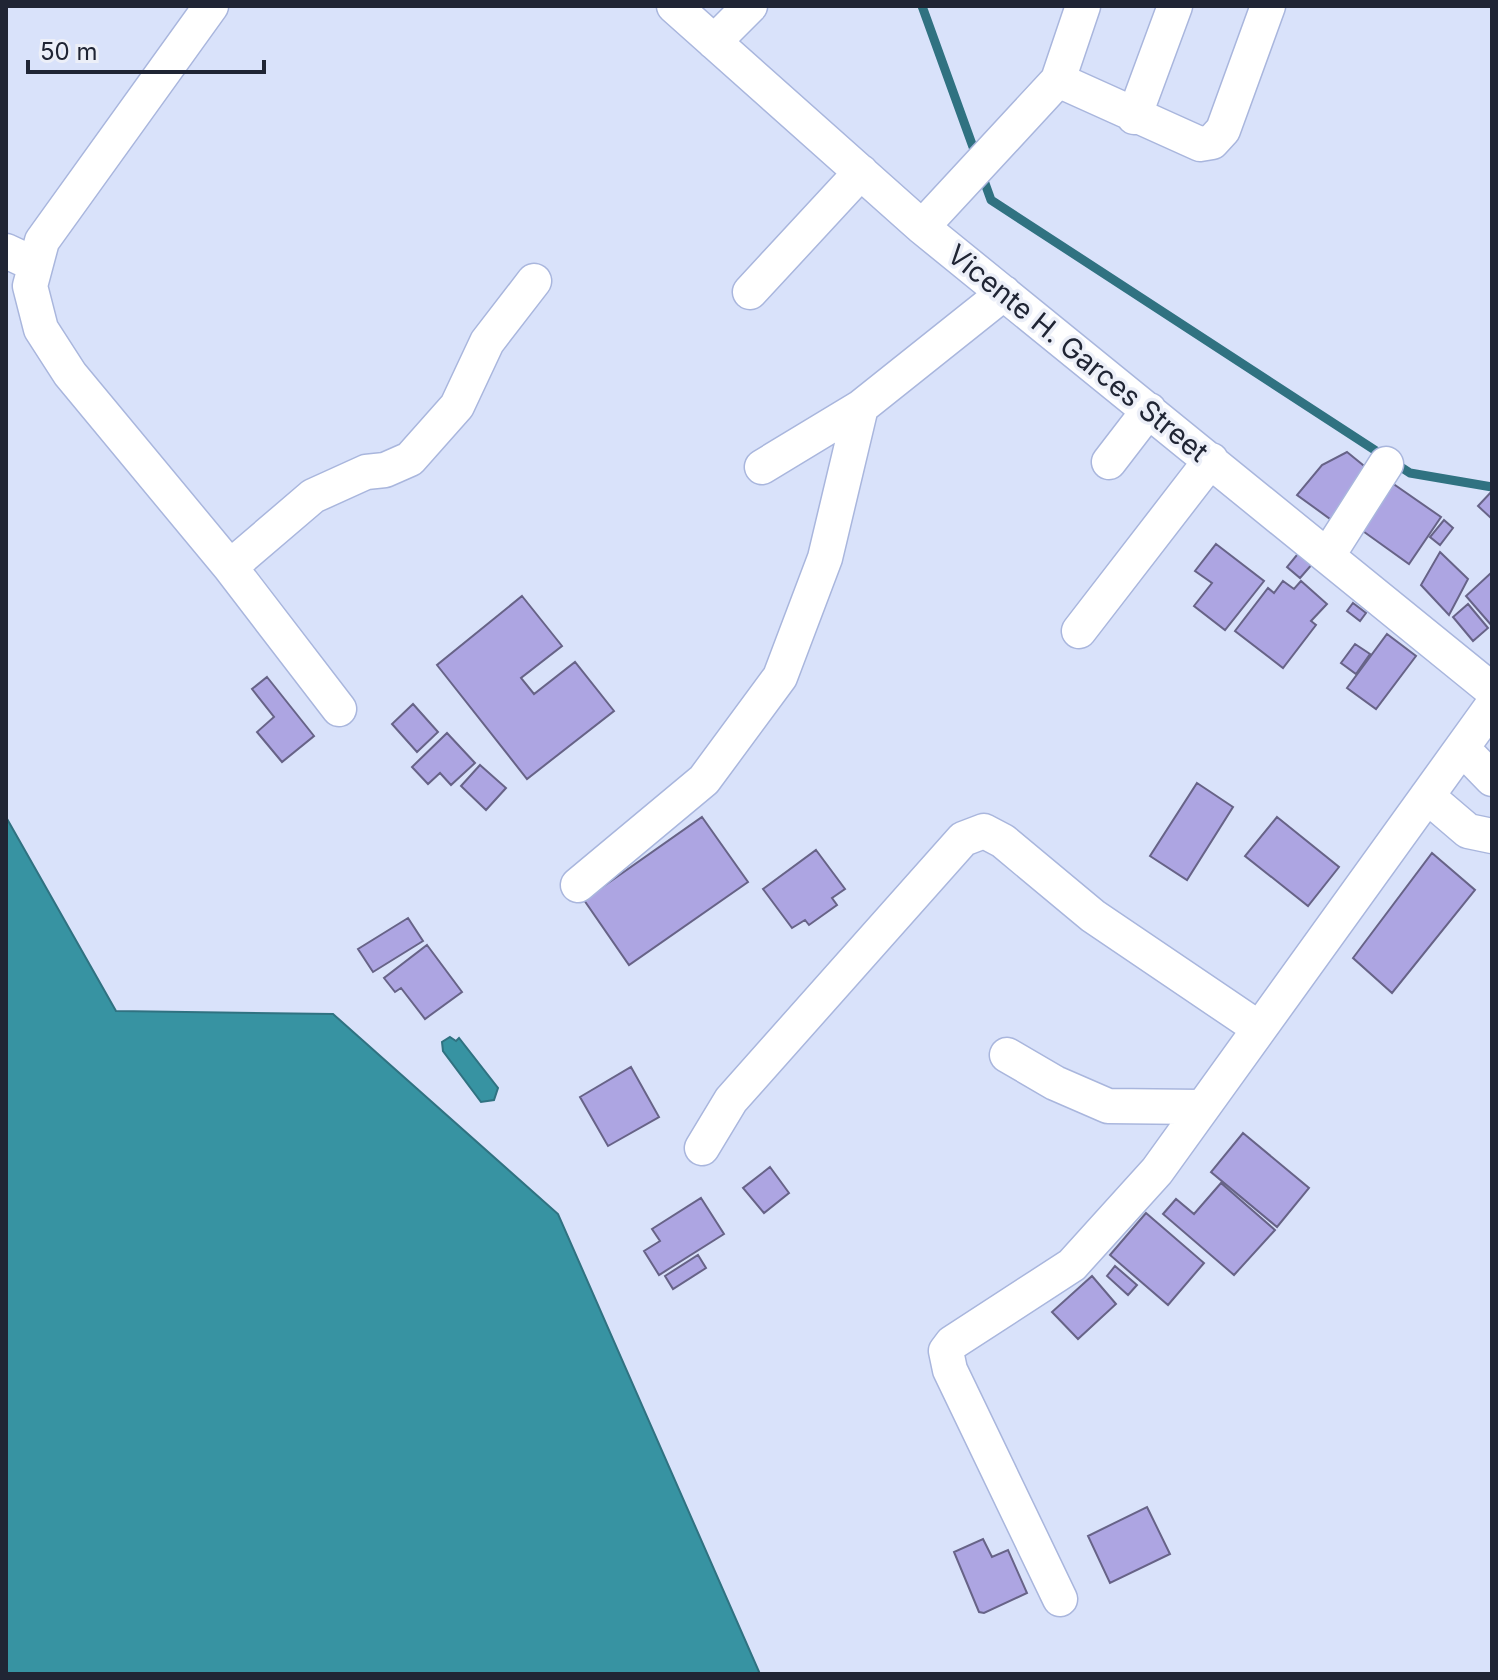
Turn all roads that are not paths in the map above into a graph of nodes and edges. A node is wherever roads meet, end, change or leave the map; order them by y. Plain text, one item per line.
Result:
1 (211, 6) edge
2 (674, 6) edge
3 (750, 6) edge
4 (1083, 6) edge
5 (1175, 6) edge
6 (1268, 6) edge
7 (714, 42) junction
8 (1058, 80) junction
9 (1134, 117) junction
10 (861, 172) junction
11 (922, 227) junction
12 (20, 258) edge
13 (534, 281) dead end
14 (750, 292) dead end
15 (1004, 293) junction
16 (861, 407) junction
17 (1149, 410) junction
18 (1211, 460) junction
19 (1109, 462) dead end
20 (1386, 464) dead end
21 (762, 467) dead end
22 (1328, 555) junction
23 (230, 567) junction
24 (1079, 631) dead end
25 (1492, 690) edge
26 (1492, 706) edge
27 (339, 709) dead end
28 (1462, 748) junction
29 (1492, 779) edge
30 (1427, 796) junction
31 (1492, 836) edge
32 (578, 885) dead end
33 (1257, 1027) junction
34 (1007, 1055) dead end
35 (1201, 1107) junction
36 (702, 1148) dead end
37 (1060, 1599) dead end

1 - 12 street
2 - 7 street, Vicente H. Garces Street
3 - 7 street
4 - 8 street
5 - 9 street
6 - 9 street
7 - 10 street, Vicente H. Garces Street
8 - 9 street
8 - 11 street
10 - 11 street, Vicente H. Garces Street
10 - 14 street
11 - 15 street, Vicente H. Garces Street
12 - 23 street
13 - 23 street
15 - 16 street
15 - 17 street, Vicente H. Garces Street
16 - 21 street
16 - 32 street
17 - 18 street, Vicente H. Garces Street
17 - 19 street
18 - 22 street, Vicente H. Garces Street
18 - 24 street
20 - 22 street
22 - 25 street, Vicente H. Garces Street
23 - 27 street
26 - 28 street
28 - 29 street
28 - 30 street
30 - 31 street
30 - 33 street
33 - 35 street
33 - 36 street
34 - 35 street
35 - 37 street

